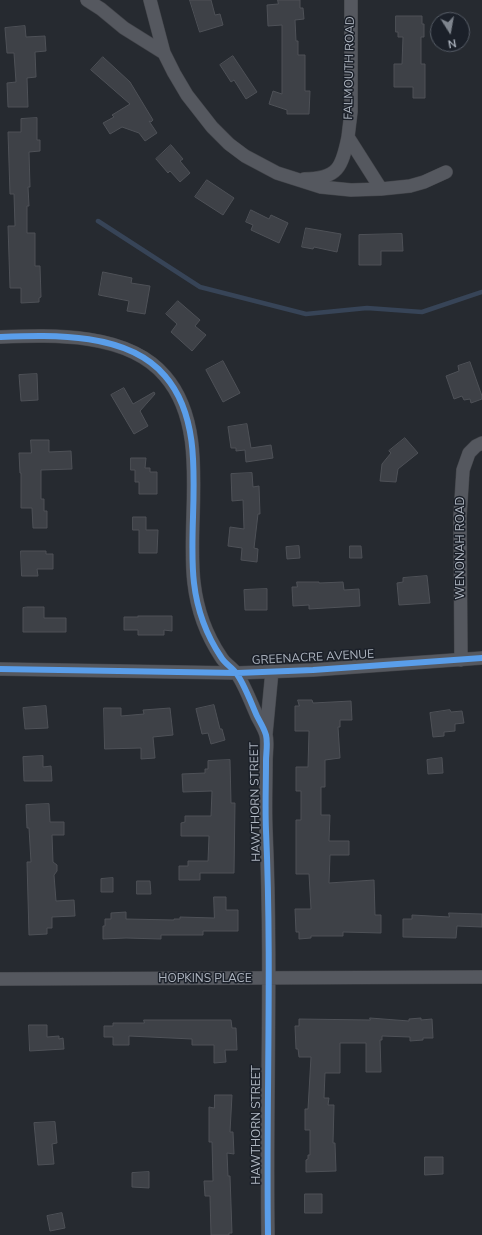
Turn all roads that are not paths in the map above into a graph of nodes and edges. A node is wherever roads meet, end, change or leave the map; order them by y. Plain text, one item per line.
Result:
1 (89, 0) edge
2 (150, 0) edge
3 (351, 0) edge
4 (164, 53) junction
5 (348, 137) junction
6 (446, 172) dead end
7 (290, 177) junction
8 (381, 189) junction
9 (0, 337) edge
10 (482, 443) edge
11 (482, 658) edge
12 (461, 660) junction
13 (0, 669) edge
14 (272, 671) junction
15 (237, 673) junction
16 (266, 736) junction
17 (482, 977) edge
18 (270, 978) junction
19 (0, 979) edge
20 (268, 1235) edge

1 - 4 street
2 - 4 street
3 - 5 street, FALMOUTH ROAD
4 - 7 street
5 - 7 street, FALMOUTH ROAD
5 - 8 street, FALMOUTH ROAD
6 - 8 street
7 - 8 street
9 - 15 street, HAWTHORN STREET
10 - 12 street, WENONAH ROAD
11 - 12 street, GREENACRE AVENUE
12 - 14 street, GREENACRE AVENUE
13 - 15 street, GREENACRE AVENUE
14 - 15 street, GREENACRE AVENUE
14 - 16 street, HAWTHORN STREET
15 - 16 street, HAWTHORN STREET
16 - 18 street, HAWTHORN STREET
17 - 18 street, HOPKINS PLACE
18 - 19 street, HOPKINS PLACE
18 - 20 street, HAWTHORN STREET

